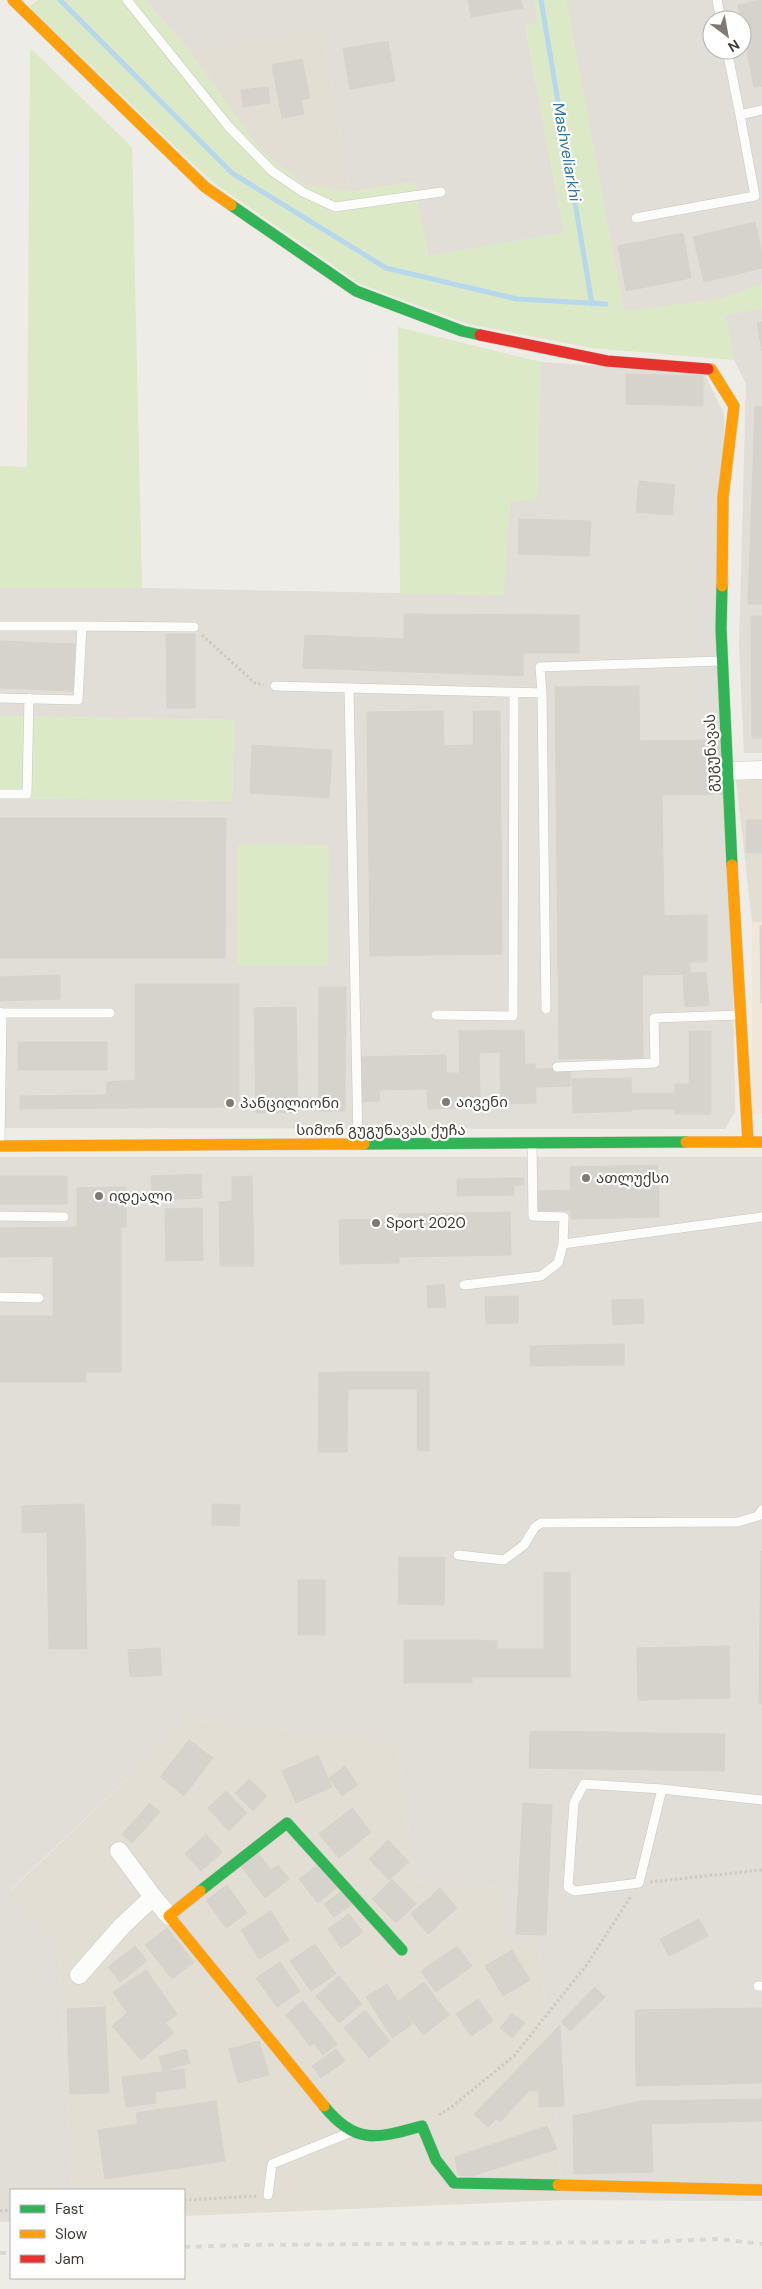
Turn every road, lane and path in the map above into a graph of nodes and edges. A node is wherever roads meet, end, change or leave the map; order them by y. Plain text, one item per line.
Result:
1 (128, 0) edge
2 (17, 1) edge
3 (729, 60) edge
4 (762, 110) edge
5 (740, 115) junction
6 (441, 192) dead end
7 (636, 218) dead end
8 (0, 626) edge
9 (82, 626) junction
10 (194, 627) joint
11 (722, 661) junction
12 (275, 686) joint
13 (349, 688) junction
14 (514, 693) junction
15 (542, 693) junction
16 (0, 698) edge
17 (29, 698) junction
18 (762, 770) edge
19 (727, 772) junction
20 (0, 794) edge
21 (546, 1009) dead end
22 (1, 1012) edge
23 (110, 1013) dead end
24 (436, 1015) dead end
25 (742, 1015) junction
26 (556, 1067) dead end
27 (748, 1142) junction
28 (762, 1142) edge
29 (0, 1144) edge
30 (532, 1144) junction
31 (358, 1145) junction
32 (0, 1216) edge
33 (64, 1217) dead end
34 (762, 1217) edge
35 (563, 1244) junction
36 (464, 1285) dead end
37 (0, 1297) edge
38 (39, 1298) dead end
39 (762, 1510) edge
40 (458, 1556) dead end
41 (662, 1789) junction
42 (762, 1800) edge
43 (119, 1851) dead end
44 (762, 1870) edge
45 (639, 1883) junction
46 (153, 1896) junction
47 (169, 1916) junction
48 (402, 1950) dead end
49 (79, 1975) dead end
50 (422, 2126) junction
51 (352, 2132) junction
52 (762, 2190) edge
53 (268, 2195) joint
54 (185, 2200) edge

1 - 6 lane
2 - 11 street, გუგუნავას
3 - 5 lane
4 - 5 lane
5 - 7 lane
8 - 9 lane
9 - 10 lane
9 - 17 lane
10 - 12 path
11 - 15 lane
11 - 19 street, გუგუნავას
12 - 13 lane
13 - 14 lane
13 - 31 lane
14 - 15 lane
14 - 24 lane
15 - 21 lane
16 - 17 lane
17 - 20 lane
18 - 19 street
19 - 25 street, გუგუნავას
22 - 23 lane
22 - 29 lane
25 - 26 lane
25 - 27 street, გუგუნავას
27 - 28 street, სიმონ გუგუნავას ქუჩა
27 - 30 street, სიმონ გუგუნავას ქუჩა
29 - 31 street, სიმონ გუგუნავას ქუჩა
30 - 31 street, სიმონ გუგუნავას ქუჩა
30 - 35 lane
32 - 33 lane
34 - 35 lane
35 - 36 lane
37 - 38 lane
39 - 40 lane
41 - 42 lane
41 - 45 lane
41 - 45 lane
43 - 46 street
44 - 45 path
45 - 50 path
46 - 47 street
46 - 49 street
47 - 48 street
47 - 51 street
50 - 51 street
50 - 52 street
51 - 53 lane
53 - 54 path

